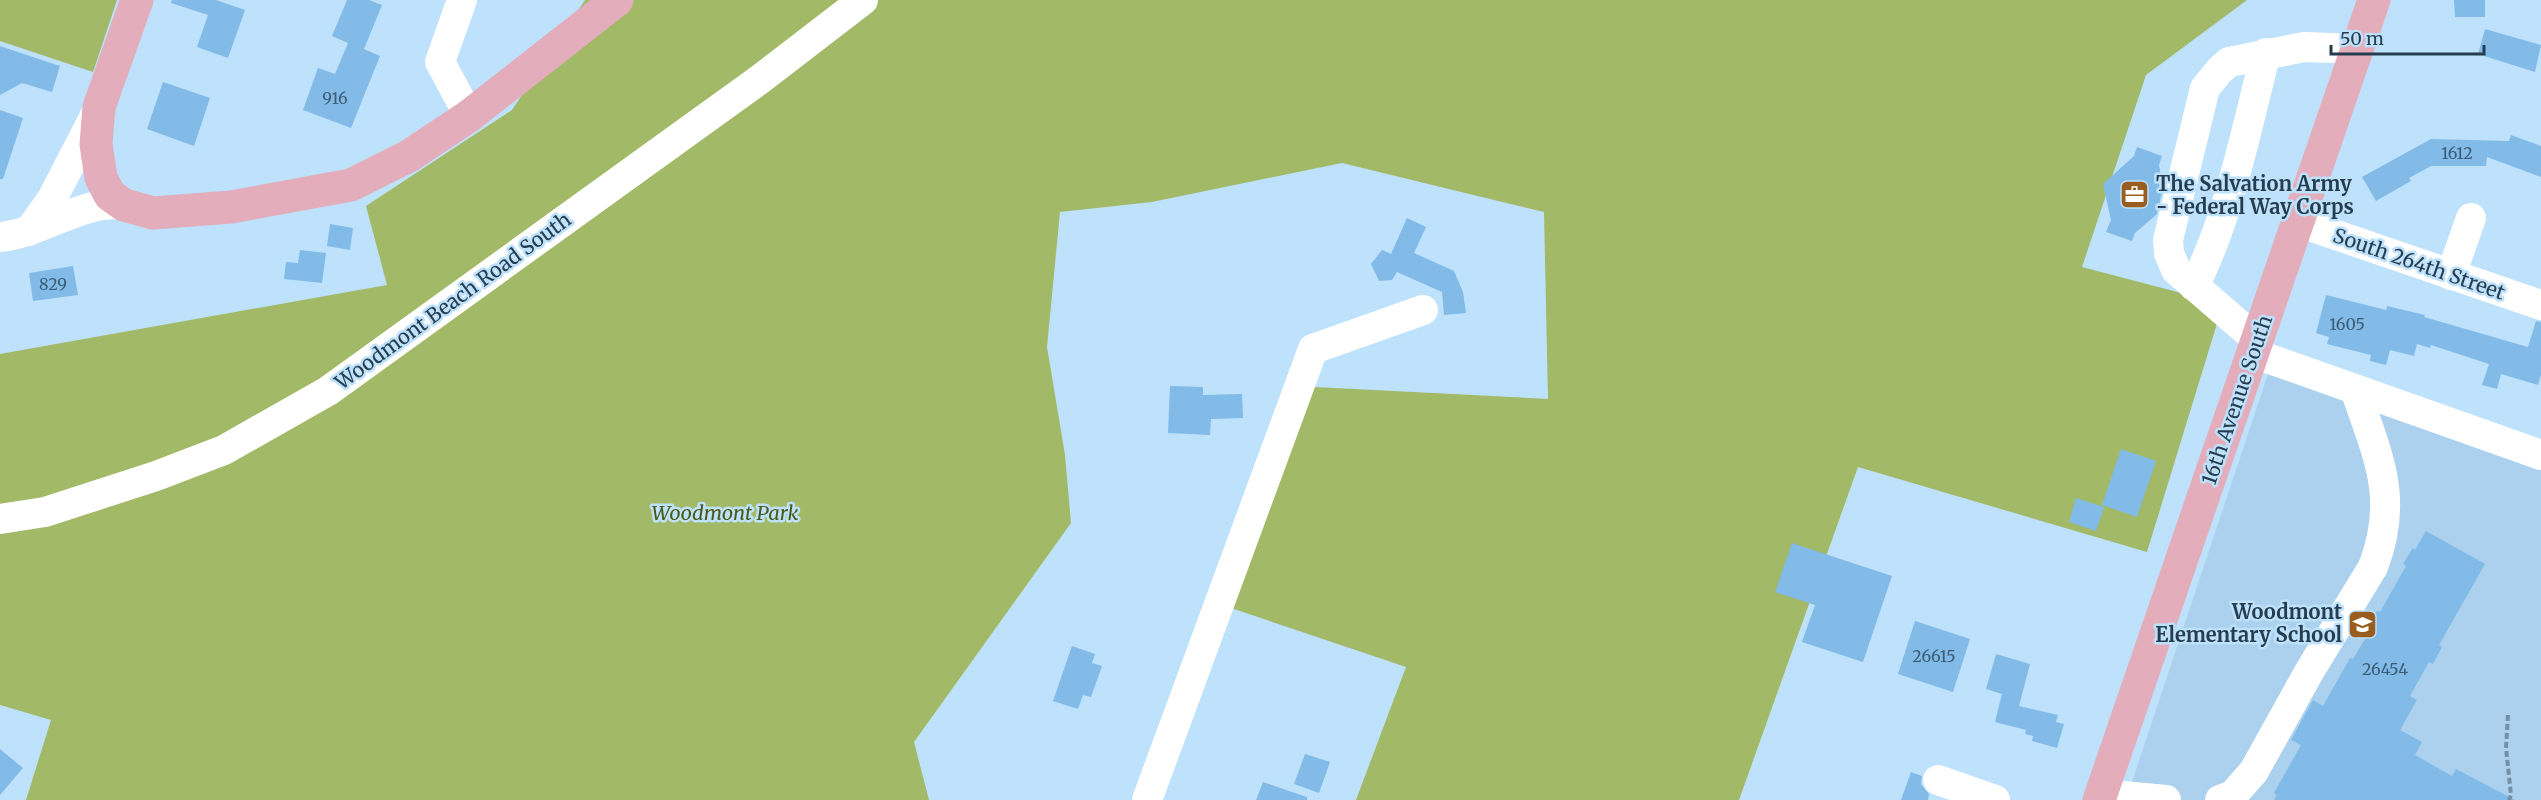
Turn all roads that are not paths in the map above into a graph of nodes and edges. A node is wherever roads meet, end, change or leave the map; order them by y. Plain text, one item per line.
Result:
1 (136, 0) edge
2 (462, 0) edge
3 (617, 0) edge
4 (863, 0) edge
5 (2374, 0) edge
6 (2358, 49) junction
7 (2266, 53) junction
8 (99, 107) junction
9 (469, 116) junction
10 (117, 200) junction
11 (2471, 218) dead end
12 (2298, 222) junction
13 (29, 231) junction
14 (0, 237) edge
15 (2451, 275) junction
16 (2194, 286) junction
17 (2541, 305) edge
18 (1423, 310) dead end
19 (2255, 346) junction
20 (2355, 389) junction
21 (2541, 455) edge
22 (0, 519) edge
23 (1938, 780) dead end
24 (2100, 797) edge
25 (1147, 800) edge
26 (1995, 800) edge
27 (2166, 800) edge
28 (2220, 800) edge

1 - 8 main road
2 - 9 street
3 - 9 main road
4 - 22 street, Woodmont Beach Road South
5 - 6 main road, 16th Avenue South
6 - 7 street
6 - 12 main road, 16th Avenue South
7 - 16 street
7 - 16 street
8 - 10 main road
8 - 13 street
9 - 10 main road
10 - 13 street
11 - 15 street
12 - 15 street, South 264th Street
12 - 19 main road, 16th Avenue South
13 - 14 street
15 - 17 street, South 264th Street
16 - 19 street
18 - 25 street
19 - 20 street
19 - 24 main road, 16th Avenue South
20 - 21 street
20 - 28 street
23 - 26 street
24 - 27 street

